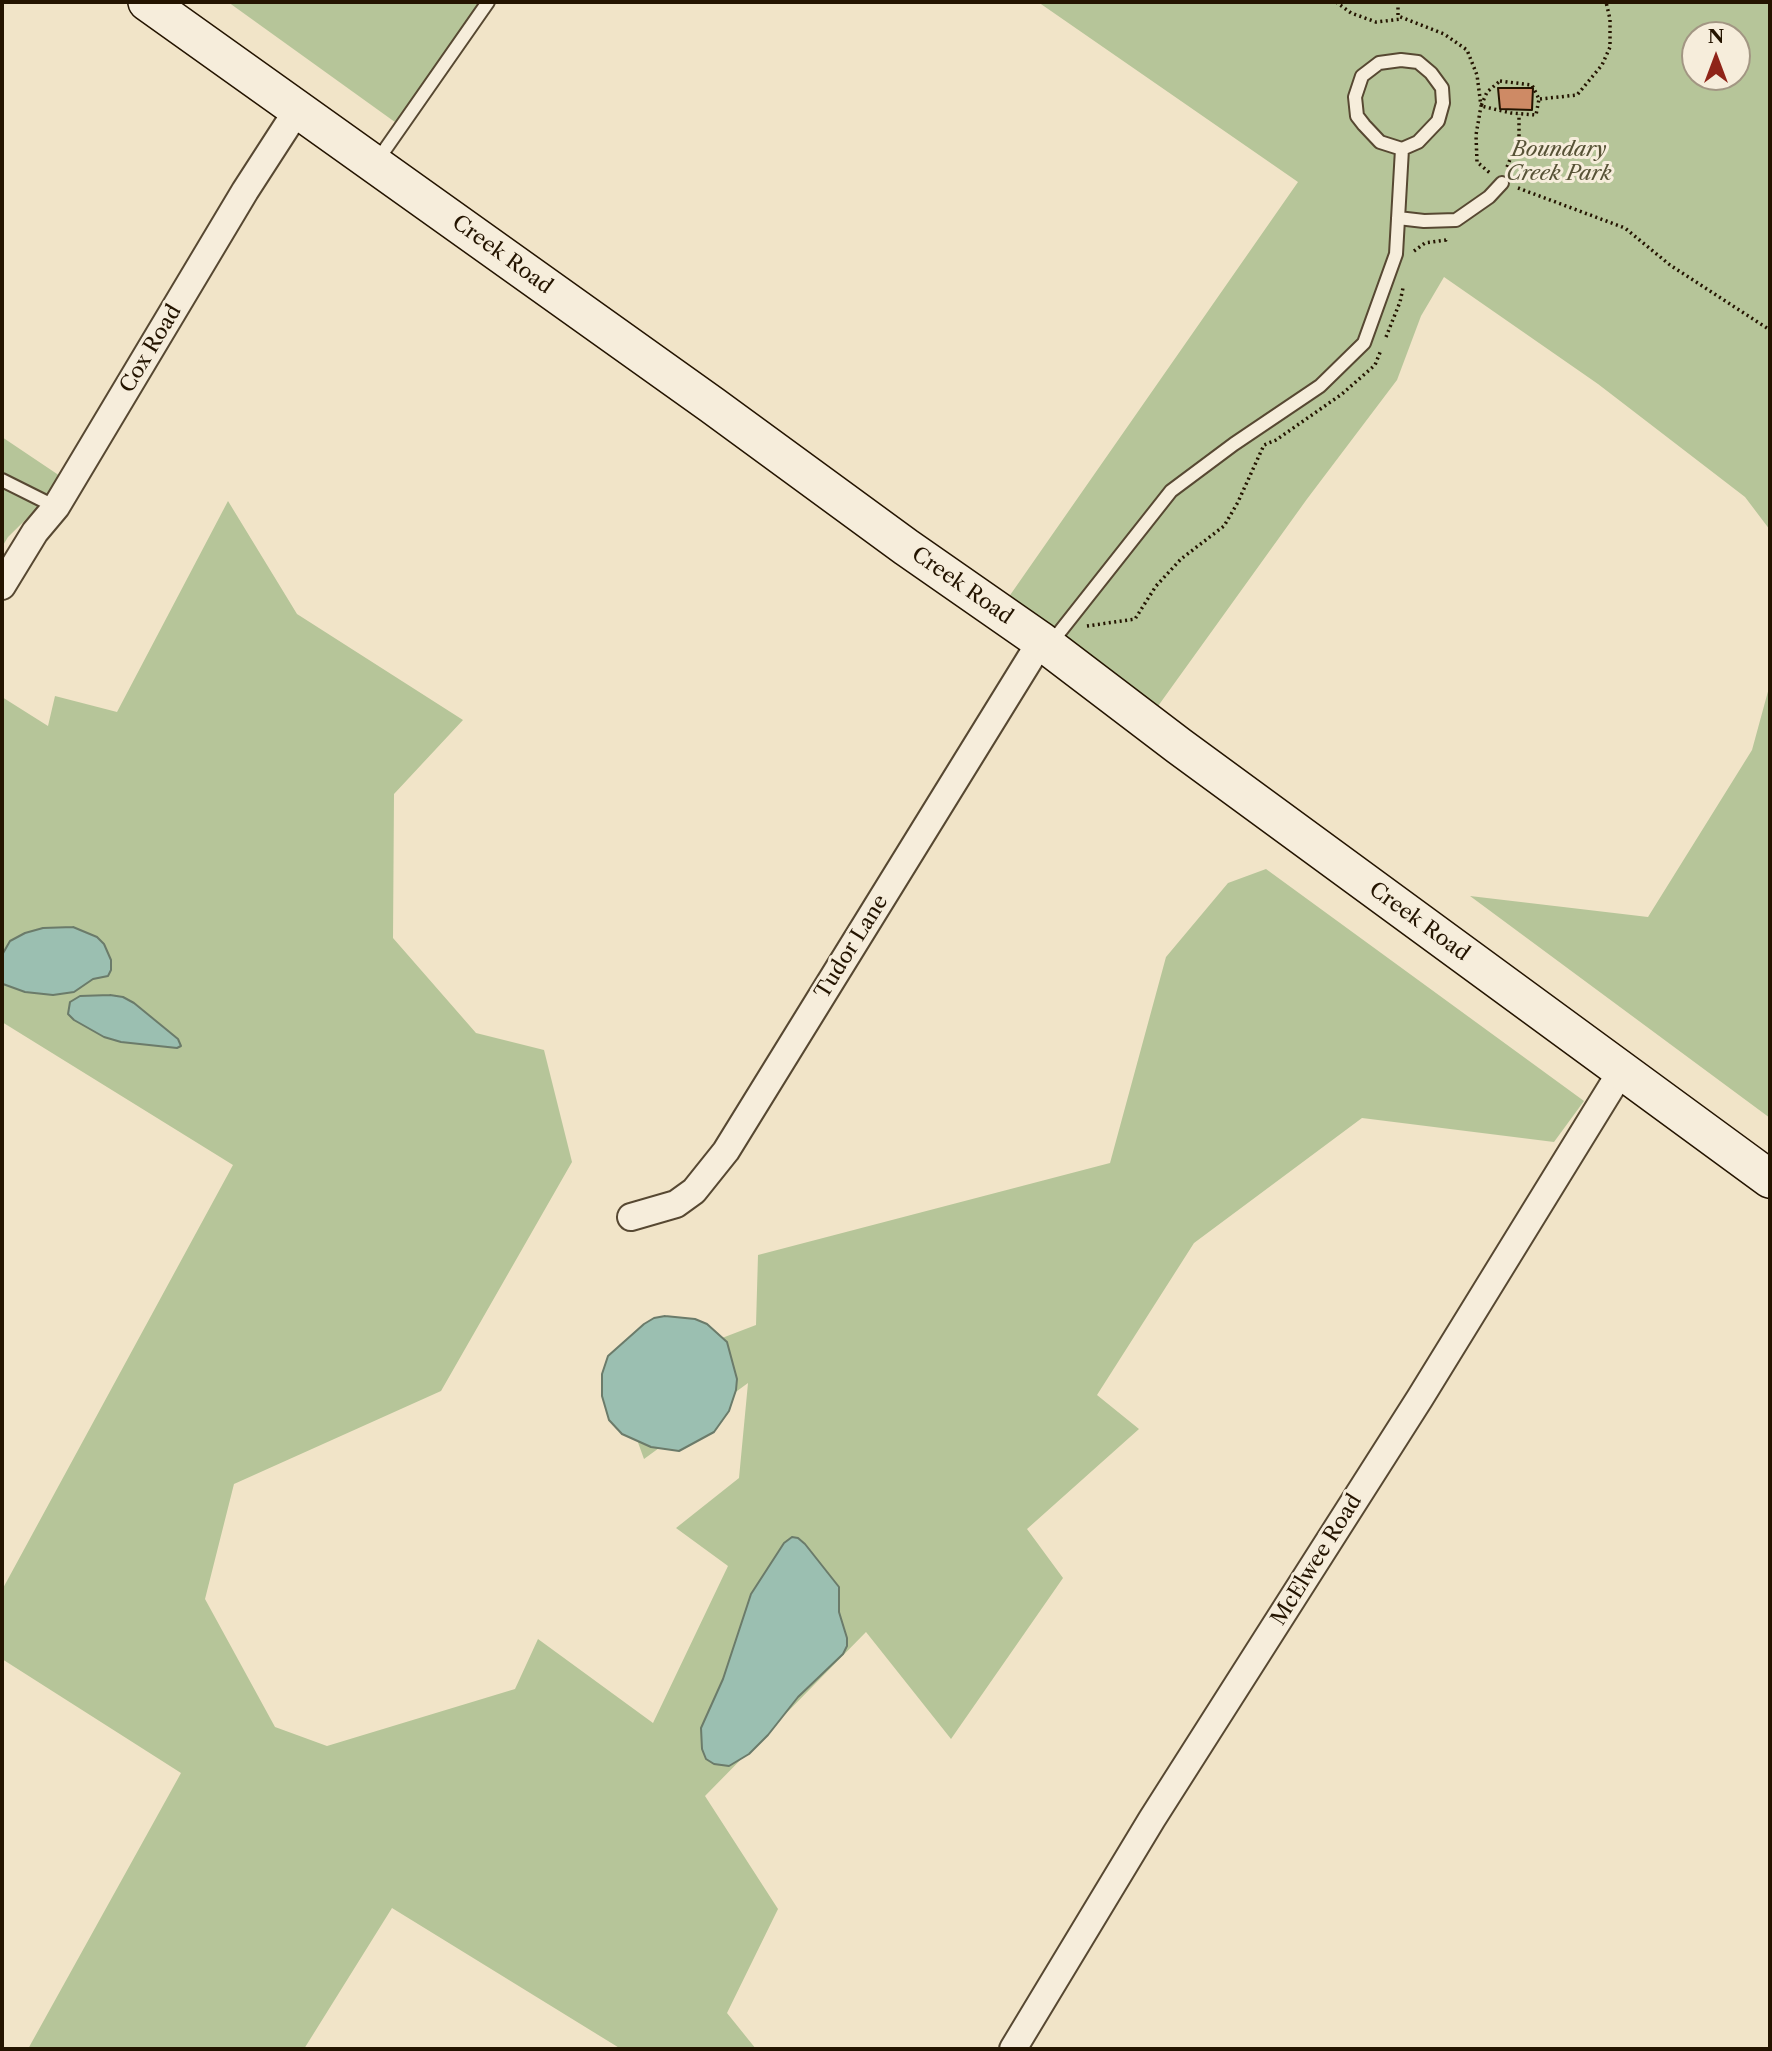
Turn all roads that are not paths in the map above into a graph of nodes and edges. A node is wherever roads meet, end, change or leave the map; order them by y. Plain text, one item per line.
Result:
1 (147, 2) edge
2 (488, 2) edge
3 (298, 109) junction
4 (1402, 149) junction
5 (375, 164) junction
6 (1502, 183) road end
7 (1398, 218) junction
8 (2, 480) edge
9 (57, 507) junction
10 (2, 586) edge
11 (1045, 643) junction
12 (1622, 1070) junction
13 (1770, 1179) edge
14 (631, 1217) dead end
15 (1013, 2049) edge

1 - 3 main road, Creek Road
2 - 5 lane
3 - 5 main road, Creek Road
3 - 9 street, Cox Road
4 - 4 lane
4 - 7 lane
5 - 11 main road, Creek Road
6 - 7 lane
7 - 11 lane
8 - 9 lane
9 - 10 street, Cox Road
11 - 12 main road, Creek Road
11 - 14 street, Tudor Lane
12 - 13 main road, Creek Road
12 - 15 street, McElwee Road

